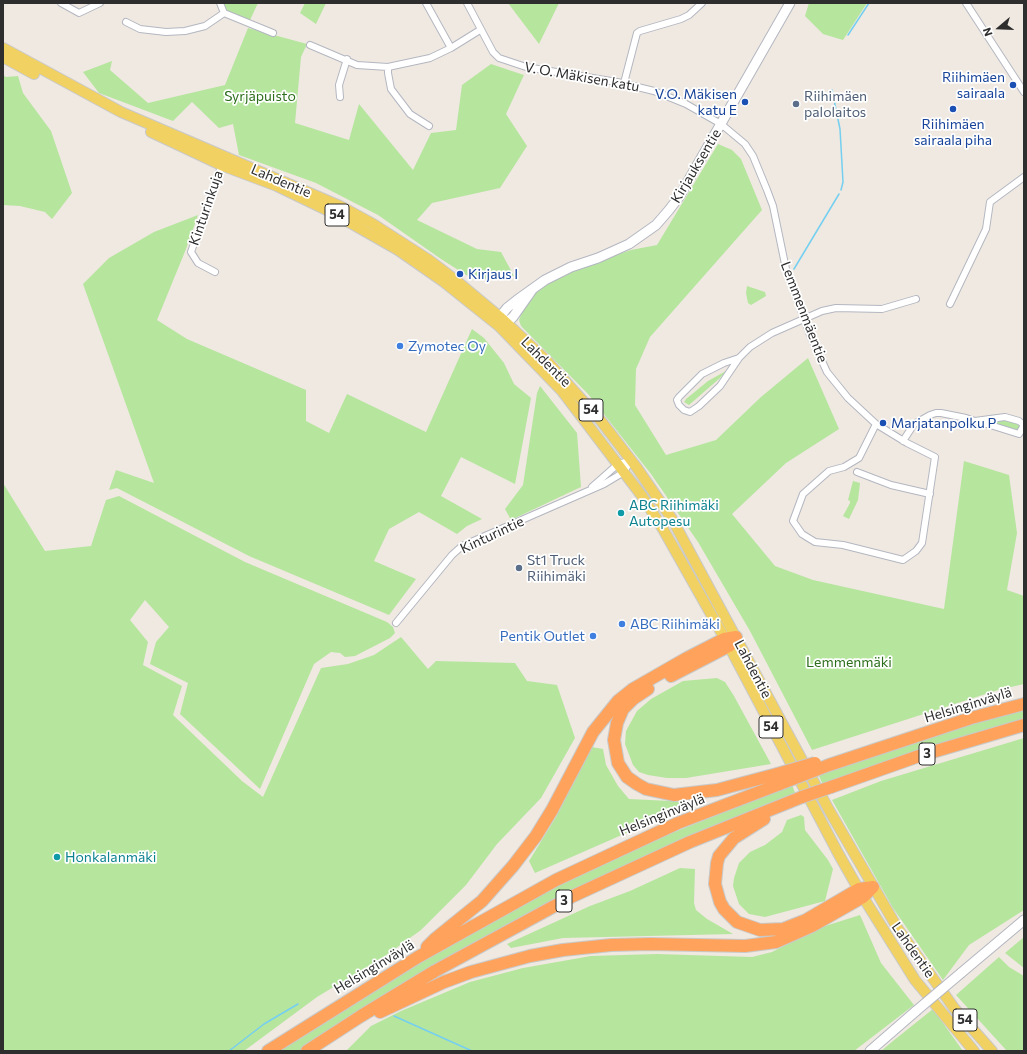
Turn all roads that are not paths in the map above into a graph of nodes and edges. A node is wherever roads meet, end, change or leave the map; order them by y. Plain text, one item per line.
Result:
1 (61, 3) edge
2 (100, 3) edge
3 (220, 3) edge
4 (426, 3) edge
5 (467, 3) edge
6 (702, 3) edge
7 (790, 3) edge
8 (966, 3) edge
9 (224, 14) junction
10 (126, 22) dead end
11 (480, 30) junction
12 (273, 33) dead end
13 (310, 45) dead end
14 (3, 48) edge
15 (451, 48) junction
16 (3, 57) edge
17 (347, 59) junction
18 (388, 67) junction
19 (624, 83) junction
20 (1024, 92) edge
21 (340, 97) dead end
22 (721, 124) junction
23 (429, 126) dead end
24 (223, 161) junction
25 (1024, 177) edge
26 (215, 272) dead end
27 (916, 299) dead end
28 (950, 304) dead end
29 (804, 320) junction
30 (502, 322) junction
31 (739, 358) junction
32 (975, 422) junction
33 (876, 424) junction
34 (1024, 425) edge
35 (903, 441) junction
36 (631, 460) junction
37 (618, 464) junction
38 (624, 472) junction
39 (857, 472) dead end
40 (590, 489) junction
41 (930, 494) junction
42 (396, 623) dead end
43 (730, 641) junction
44 (1024, 704) edge
45 (1024, 725) edge
46 (778, 779) junction
47 (777, 807) junction
48 (873, 887) junction
49 (861, 893) junction
50 (1024, 920) edge
51 (418, 957) junction
52 (361, 1016) junction
53 (268, 1051) edge
54 (307, 1051) edge
55 (870, 1051) edge
56 (974, 1051) edge
57 (992, 1051) edge

1 - 2 street
3 - 9 street
4 - 15 street
5 - 11 street, V. O. Mäkisen katu
6 - 19 street
7 - 22 street, Kirjauksentie
8 - 20 street
9 - 10 street
9 - 12 street
11 - 15 street
11 - 19 street, V. O. Mäkisen katu
13 - 17 street
14 - 24 main road, Lahdentie / 54
15 - 18 street
16 - 24 main road, Lahdentie / 54
17 - 18 street
17 - 21 street
18 - 23 street
19 - 22 street, V. O. Mäkisen katu
22 - 29 street, Lemmenmäentie
22 - 30 street, Kirjauksentie
24 - 26 street, Kinturinkuja
24 - 30 main road, Lahdentie / 54
25 - 28 street
27 - 29 street
29 - 31 street
29 - 33 street, Lemmenmäentie
30 - 36 main road, Lahdentie / 54
30 - 37 main road, Lahdentie / 54
31 - 31 street
32 - 34 street
32 - 34 street
32 - 35 street
33 - 35 street, Lemmenmäentie
33 - 41 street
35 - 41 street, Lemmenmäentie
36 - 37 street, Kinturintie
36 - 38 street, Kinturintie
36 - 43 main road, Lahdentie / 54
37 - 38 main road, Lahdentie / 54
37 - 40 street, Kinturintie
38 - 40 street, Kinturintie
38 - 43 main road, Lahdentie / 54
39 - 41 street
40 - 42 street, Kinturintie
43 - 46 highway
43 - 48 main road, Lahdentie / 54
43 - 49 main road, Lahdentie / 54
43 - 51 highway
44 - 46 highway, Helsinginväylä / 3, bridge
45 - 47 highway, 3, bridge
46 - 51 highway, Helsinginväylä / 3
47 - 49 highway
47 - 52 highway, 3
48 - 49 highway
48 - 57 main road, Lahdentie / 54
49 - 52 highway
49 - 56 main road, Lahdentie / 54
50 - 55 street, bridge
51 - 53 highway, Helsinginväylä / 3
52 - 54 highway, 3

